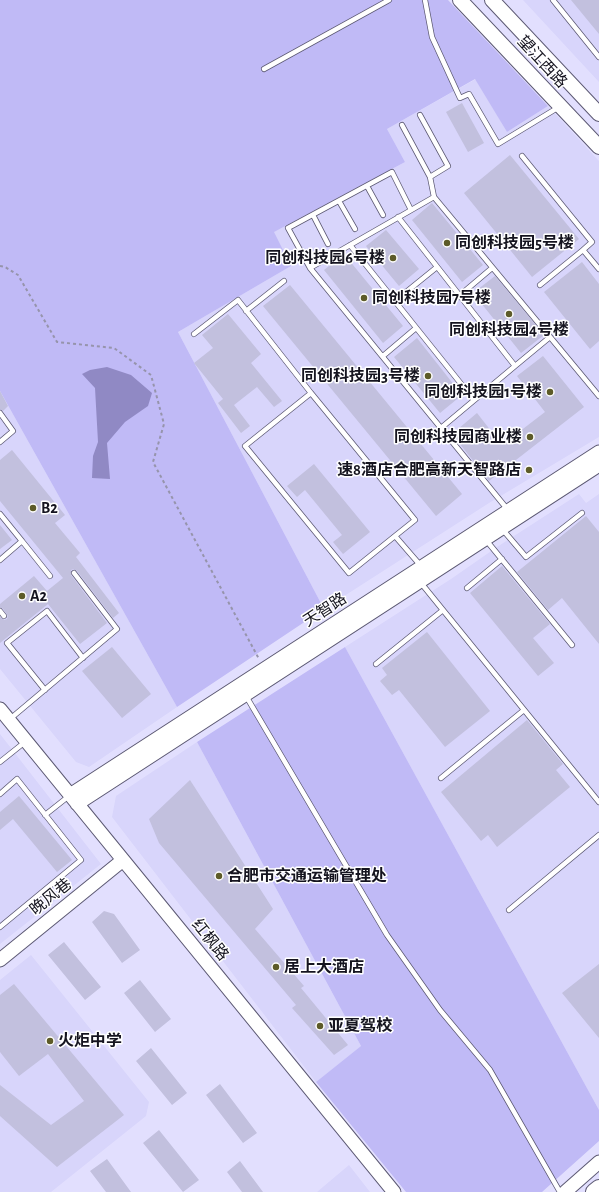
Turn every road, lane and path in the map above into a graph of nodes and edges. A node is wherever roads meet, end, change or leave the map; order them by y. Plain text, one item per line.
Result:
1 (389, 0) edge
2 (425, 0) edge
3 (460, 0) edge
4 (492, 0) edge
5 (553, 0) edge
6 (599, 57) edge
7 (264, 69) dead end
8 (560, 106) junction
9 (599, 114) edge
10 (420, 115) dead end
11 (402, 125) dead end
12 (599, 147) edge
13 (522, 156) dead end
14 (430, 177) junction
15 (367, 186) junction
16 (434, 197) junction
17 (339, 201) junction
18 (412, 210) junction
19 (313, 214) junction
20 (383, 215) dead end
21 (398, 217) junction
22 (355, 229) dead end
23 (328, 244) dead end
24 (350, 245) junction
25 (583, 250) junction
26 (0, 266) edge
27 (437, 267) junction
28 (310, 268) junction
29 (492, 268) junction
30 (599, 269) edge
31 (284, 281) dead end
32 (540, 285) dead end
33 (460, 296) junction
34 (394, 301) junction
35 (246, 312) junction
36 (416, 328) junction
37 (194, 334) dead end
38 (550, 337) junction
39 (383, 356) junction
40 (515, 366) junction
41 (311, 393) junction
42 (599, 396) edge
43 (474, 400) junction
44 (0, 413) edge
45 (441, 428) junction
46 (0, 442) edge
47 (599, 452) edge
48 (599, 465) edge
49 (509, 511) junction
50 (582, 513) dead end
51 (0, 514) edge
52 (501, 528) junction
53 (395, 536) junction
54 (485, 539) junction
55 (22, 541) junction
56 (0, 560) edge
57 (502, 560) junction
58 (422, 567) junction
59 (74, 573) dead end
60 (50, 576) dead end
61 (420, 581) junction
62 (467, 588) dead end
63 (443, 610) junction
64 (0, 611) edge
65 (4, 616) dead end
66 (572, 645) dead end
67 (83, 658) junction
68 (376, 664) dead end
69 (265, 669) junction
70 (45, 690) junction
71 (245, 695) junction
72 (0, 709) edge
73 (524, 710) junction
74 (9, 720) junction
75 (26, 741) junction
76 (0, 762) edge
77 (441, 778) dead end
78 (0, 794) edge
79 (73, 800) junction
80 (599, 802) edge
81 (45, 815) junction
82 (599, 835) edge
83 (123, 860) junction
84 (509, 910) dead end
85 (0, 927) edge
86 (0, 960) edge
87 (599, 1162) edge
88 (599, 1188) edge
89 (394, 1192) edge
90 (560, 1192) edge
91 (565, 1192) edge
92 (594, 1192) edge

1 - 7 lane
2 - 8 lane
3 - 8 main road, 望江西路
4 - 9 main road, 望江西路
5 - 6 lane
8 - 12 main road, 望江西路
10 - 14 lane
11 - 14 lane
13 - 25 lane
14 - 16 lane
15 - 17 lane
15 - 18 lane
15 - 20 lane
16 - 18 lane
16 - 29 lane
17 - 19 lane
17 - 22 lane
18 - 21 lane
19 - 23 lane
19 - 28 lane
21 - 24 lane
21 - 27 lane
24 - 28 lane
24 - 34 lane
25 - 30 lane
25 - 32 lane
26 - 69 path
27 - 33 lane
27 - 34 lane
28 - 39 lane
29 - 33 lane
29 - 38 lane
31 - 35 lane
33 - 40 lane
34 - 36 lane
35 - 37 lane
35 - 41 lane
36 - 39 lane
36 - 43 lane
38 - 40 lane
38 - 42 lane
39 - 45 lane
40 - 43 lane
41 - 53 lane
41 - 53 lane
43 - 45 lane
44 - 46 lane
45 - 49 lane
47 - 49 street, 天智路
48 - 52 street, 天智路
49 - 58 street, 天智路
50 - 52 lane
51 - 55 lane
52 - 54 street, 天智路
53 - 58 lane
54 - 57 lane
54 - 61 street, 天智路
55 - 56 lane
55 - 60 lane
57 - 62 lane
57 - 66 lane
58 - 69 street, 天智路
59 - 67 lane
61 - 63 lane
61 - 71 street, 天智路
63 - 68 lane
63 - 73 lane
64 - 65 lane
67 - 70 lane
67 - 70 lane
69 - 79 street, 天智路
70 - 74 lane
71 - 79 street, 天智路
71 - 90 lane
72 - 74 street, 红枫路
73 - 77 lane
73 - 80 lane
74 - 75 street, 红枫路
75 - 76 lane
75 - 79 street, 红枫路
78 - 81 lane
79 - 81 lane
79 - 83 street, 红枫路
81 - 85 lane
82 - 84 lane
83 - 86 street, 晚风巷
83 - 89 street, 红枫路
87 - 91 street
88 - 92 highway

